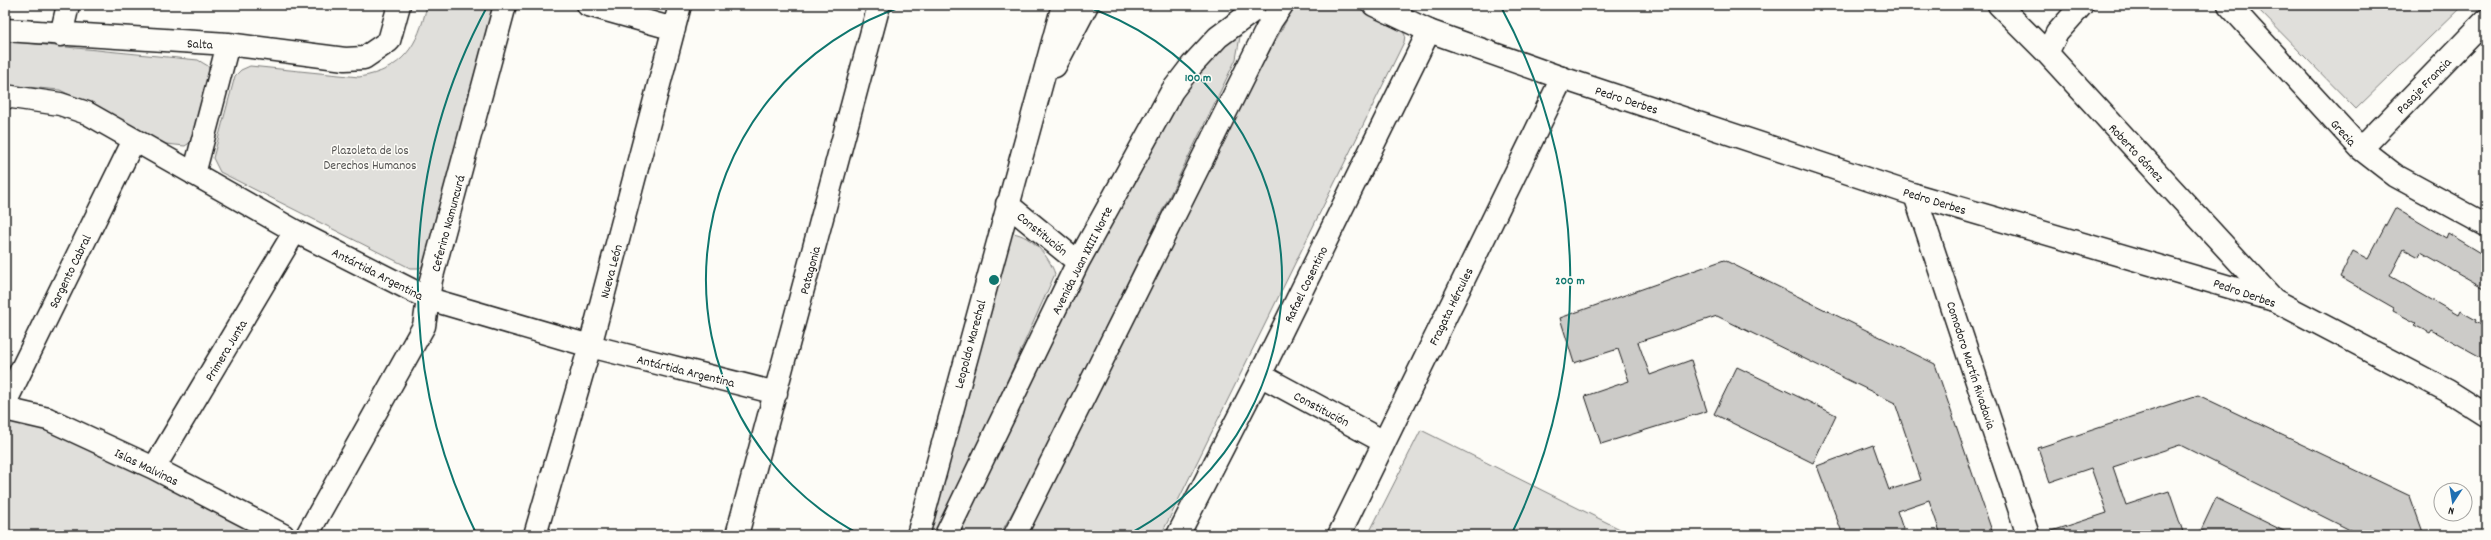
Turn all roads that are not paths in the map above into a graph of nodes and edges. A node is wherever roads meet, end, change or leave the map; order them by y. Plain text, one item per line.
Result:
1 (68, 5) edge
2 (399, 5) edge
3 (505, 5) edge
4 (588, 5) edge
5 (680, 5) edge
6 (879, 5) edge
7 (1063, 5) edge
8 (1087, 5) edge
9 (1374, 5) edge
10 (1999, 5) edge
11 (2082, 5) edge
12 (2229, 5) edge
13 (1265, 10) edge
14 (2486, 20) edge
15 (674, 29) junction
16 (5, 30) edge
17 (1429, 31) junction
18 (61, 35) junction
19 (228, 44) junction
20 (2047, 53) junction
21 (1562, 78) junction
22 (5, 96) edge
23 (1034, 108) junction
24 (134, 140) junction
25 (2361, 150) junction
26 (194, 174) junction
27 (1915, 195) junction
28 (1007, 204) junction
29 (2486, 225) edge
30 (295, 231) junction
31 (1078, 262) junction
32 (429, 299) junction
33 (2274, 300) junction
34 (590, 346) junction
35 (1260, 375) junction
36 (776, 393) junction
37 (5, 403) edge
38 (5, 409) edge
39 (2486, 415) edge
40 (1384, 442) junction
41 (154, 468) junction
42 (283, 535) edge
43 (307, 535) edge
44 (535, 535) edge
45 (737, 535) edge
46 (918, 535) edge
47 (946, 535) edge
48 (1015, 535) edge
49 (1178, 535) edge
50 (1339, 535) edge
51 (2028, 535) edge

1 - 18 street
2 - 19 street, Salta
3 - 32 street, Ceferino Namuncurá
4 - 15 street
5 - 15 street, Nueva León
6 - 36 street, Patagonia
7 - 23 street, Leopoldo Marechal
8 - 23 street, Leopoldo Marechal
9 - 17 street, Pedro Derbes
10 - 20 street, Roberto Gómez
11 - 20 street
12 - 25 street, Grecia
13 - 31 street, Avenida Juan XXIII Norte
13 - 48 street, Avenida Juan XXIII Norte
14 - 25 street, Pasaje Francia
15 - 34 street, Nueva León
16 - 18 street, Salta
17 - 21 street, Pedro Derbes
17 - 35 street, Rafael Cosentino
18 - 19 street, Salta
19 - 26 street
20 - 33 street, Roberto Gómez
21 - 27 street, Pedro Derbes
21 - 40 street, Fragata Hércules
22 - 24 street, Antártida Argentina
23 - 28 street, Leopoldo Marechal
24 - 26 street, Antártida Argentina
24 - 37 street, Sargento Cabral
25 - 29 street, Grecia
26 - 30 street, Antártida Argentina
27 - 33 street, Pedro Derbes
27 - 51 street, Comodoro Martín Rivadavia
28 - 31 street, Constitución
28 - 46 street, Leopoldo Marechal
30 - 32 street, Antártida Argentina
30 - 41 street, Primera Junta
31 - 47 street, Avenida Juan XXIII Norte
32 - 34 street, Antártida Argentina
32 - 43 street, Ceferino Namuncurá
33 - 39 street, Pedro Derbes
34 - 36 street, Antártida Argentina
34 - 44 street, Nueva León
35 - 40 street, Constitución
35 - 49 street, Rafael Cosentino
36 - 45 street, Patagonia
38 - 41 street, Islas Malvinas
40 - 50 street, Fragata Hércules
41 - 42 street, Islas Malvinas

